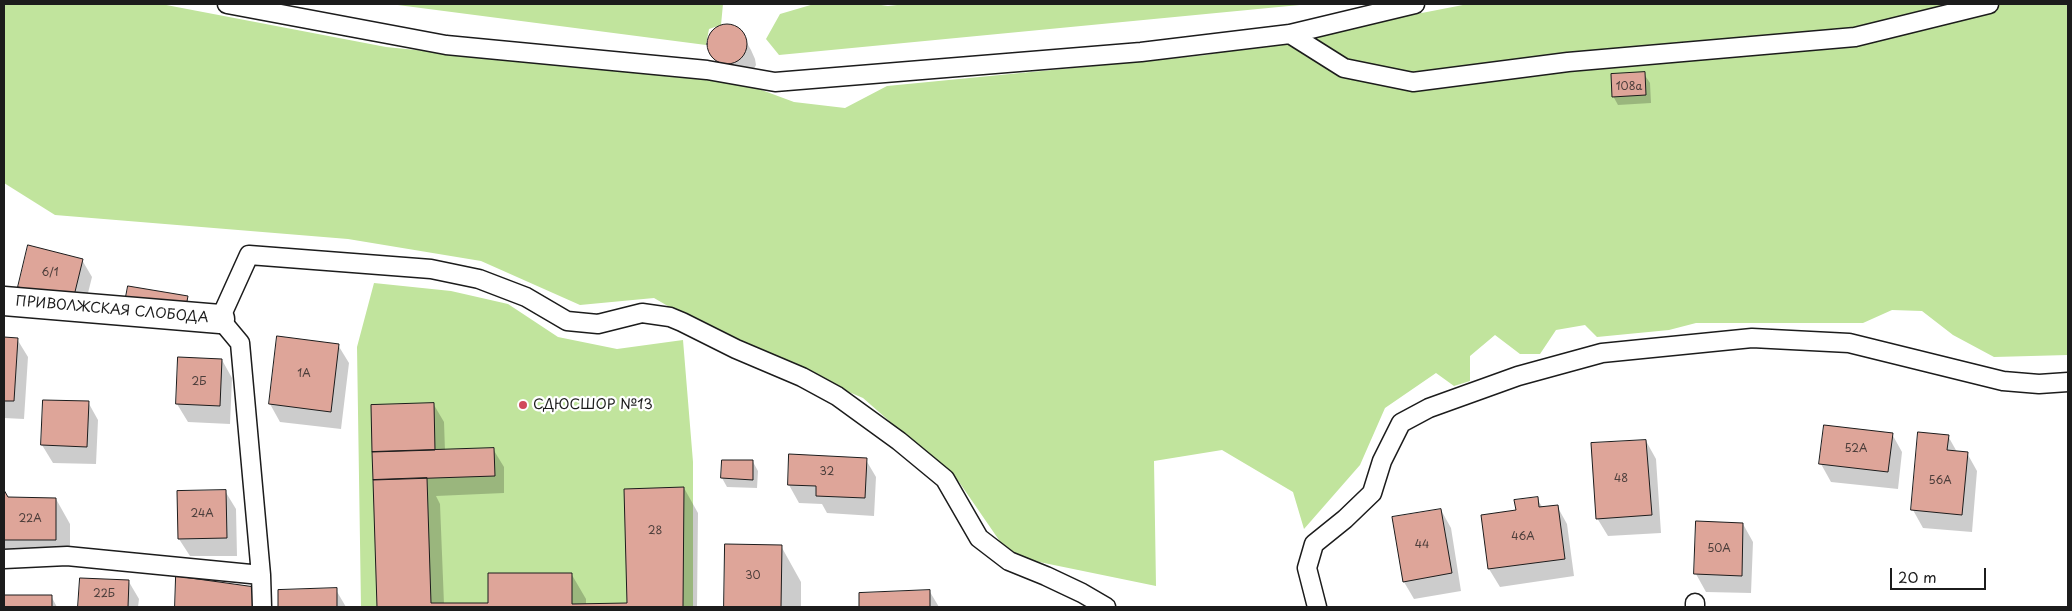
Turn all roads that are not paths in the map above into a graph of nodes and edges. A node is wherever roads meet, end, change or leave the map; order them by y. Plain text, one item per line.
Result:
1 (228, 4) edge
2 (1415, 4) edge
3 (1989, 4) edge
4 (1290, 34) junction
5 (4, 301) edge
6 (220, 319) junction
7 (2068, 382) edge
8 (4, 559) edge
9 (261, 575) junction
10 (262, 607) edge
11 (1106, 607) edge
12 (1317, 607) edge

1 - 4 lane
2 - 4 lane
3 - 4 lane
5 - 6 street, ПРИВОЛЖСКАЯ СЛОБОДА
6 - 9 lane
6 - 11 lane
7 - 12 lane
8 - 9 lane
9 - 10 lane

